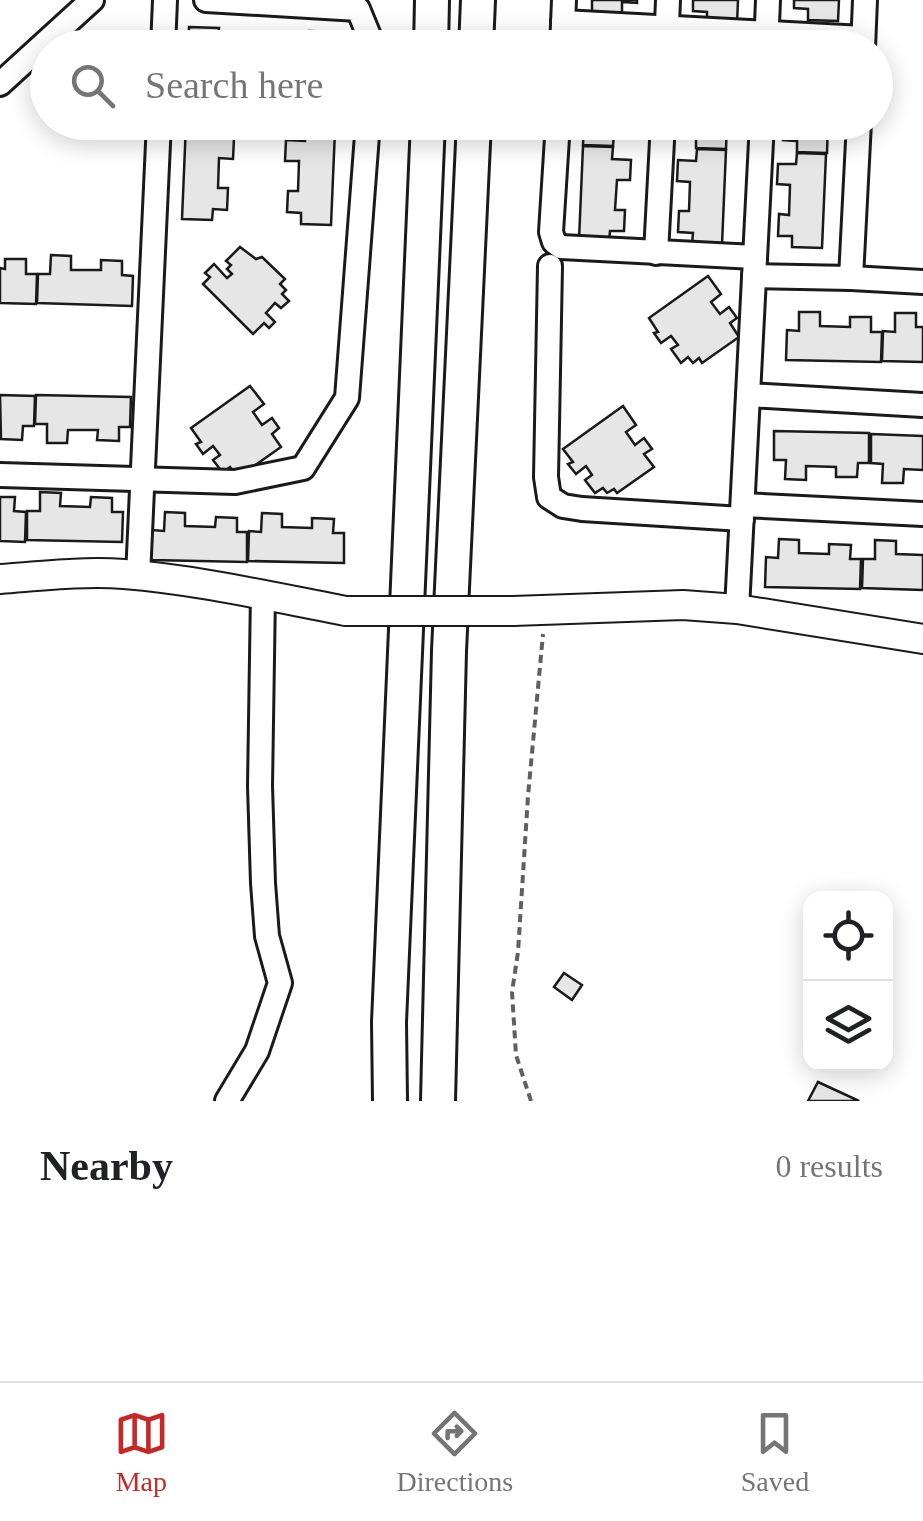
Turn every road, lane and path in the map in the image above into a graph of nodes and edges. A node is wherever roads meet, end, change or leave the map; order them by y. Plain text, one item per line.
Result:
1 (92, 0) edge
2 (165, 0) edge
3 (206, 0) edge
4 (432, 0) edge
5 (478, 0) edge
6 (668, 0) edge
7 (768, 0) edge
8 (865, 0) edge
9 (564, 11) edge
10 (59, 30) edge
11 (164, 30) edge
12 (367, 30) edge
13 (431, 30) edge
14 (477, 30) edge
15 (636, 30) edge
16 (666, 30) edge
17 (767, 30) edge
18 (864, 30) edge
19 (30, 57) edge
20 (0, 84) edge
21 (158, 140) edge
22 (367, 140) edge
23 (427, 140) edge
24 (473, 140) edge
25 (557, 140) edge
26 (661, 140) edge
27 (761, 140) edge
28 (857, 140) edge
29 (656, 253) junction
30 (550, 266) dead end
31 (755, 267) junction
32 (850, 278) junction
33 (923, 282) edge
34 (748, 395) junction
35 (923, 406) edge
36 (0, 475) edge
37 (142, 479) junction
38 (742, 512) junction
39 (923, 514) edge
40 (138, 576) junction
41 (0, 579) edge
42 (262, 594) junction
43 (738, 609) junction
44 (546, 610) junction
45 (923, 639) edge
46 (227, 1101) edge
47 (390, 1101) edge
48 (438, 1101) edge
49 (530, 1101) edge

1 - 10 street
2 - 11 street
3 - 12 street
4 - 13 highway
5 - 14 highway
6 - 16 street
7 - 17 street
8 - 18 street
9 - 15 street
19 - 20 street
21 - 37 street
22 - 37 street
23 - 47 highway
24 - 48 highway
25 - 29 street
26 - 29 street
27 - 31 street
28 - 32 street
29 - 31 street
30 - 38 street
31 - 32 street
31 - 34 street
32 - 33 street
34 - 35 street
34 - 38 street
36 - 37 street
37 - 40 street
38 - 39 street
38 - 43 street
40 - 41 main road
40 - 42 main road
42 - 44 main road, bridge
42 - 46 street
43 - 44 main road
43 - 45 main road
44 - 49 path

